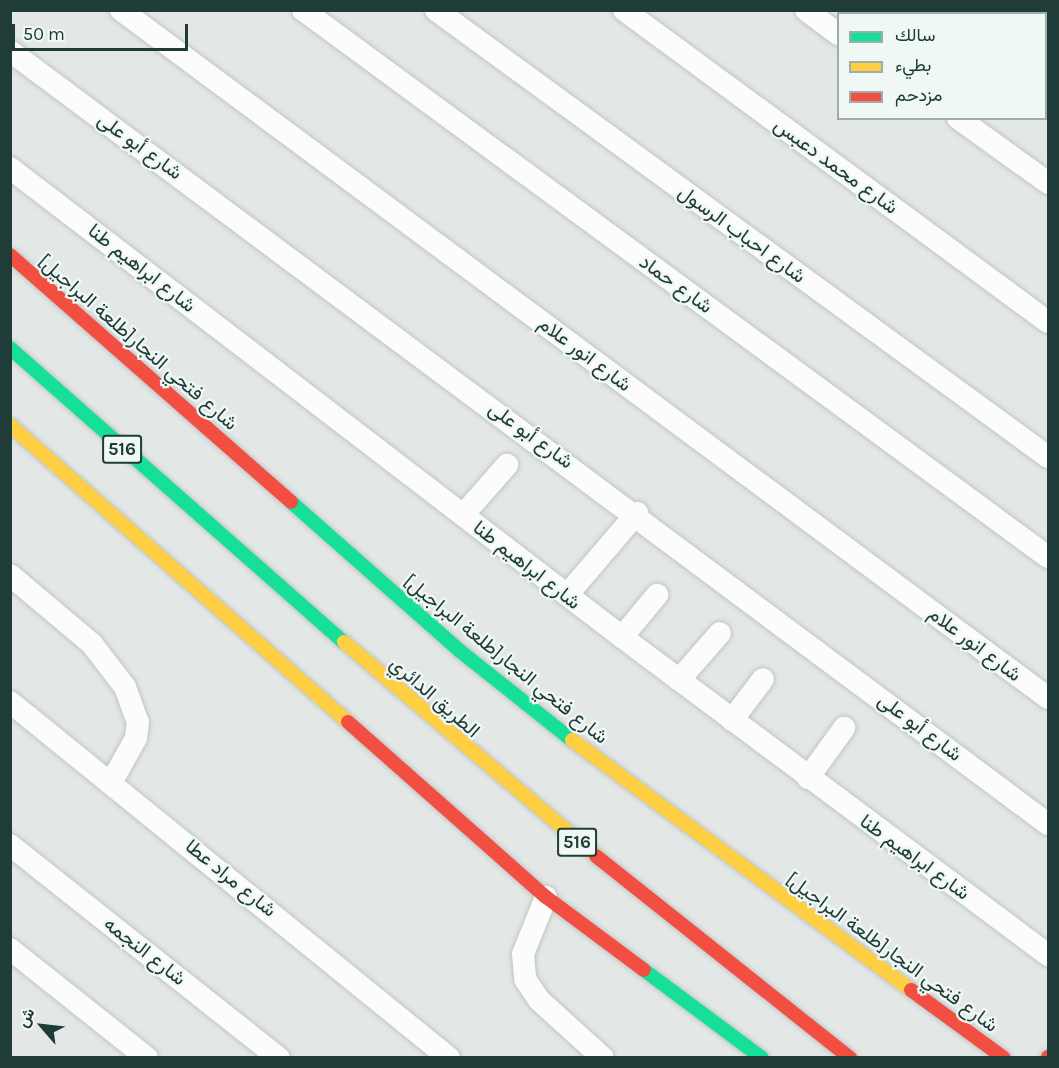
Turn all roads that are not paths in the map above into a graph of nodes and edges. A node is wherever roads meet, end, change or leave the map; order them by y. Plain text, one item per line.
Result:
1 (121, 10) edge
2 (303, 10) edge
3 (436, 10) edge
4 (624, 10) edge
5 (806, 10) edge
6 (837, 32) edge
7 (10, 51) edge
8 (961, 120) edge
9 (10, 168) edge
10 (1048, 183) edge
11 (10, 255) edge
12 (1048, 322) edge
13 (10, 348) edge
14 (10, 425) edge
15 (1048, 457) edge
16 (507, 465) dead end
17 (637, 513) junction
18 (463, 515) junction
19 (1048, 556) edge
20 (10, 575) edge
21 (567, 595) junction
22 (657, 595) dead end
23 (720, 633) dead end
24 (622, 637) junction
25 (763, 679) dead end
26 (679, 680) junction
27 (1048, 698) edge
28 (10, 702) edge
29 (732, 720) junction
30 (844, 728) dead end
31 (808, 777) junction
32 (112, 781) junction
33 (1048, 824) edge
34 (10, 845) edge
35 (546, 897) junction
36 (10, 949) edge
37 (1048, 955) edge
38 (147, 1058) edge
39 (279, 1058) edge
40 (449, 1058) edge
41 (603, 1058) edge
42 (762, 1058) edge
43 (850, 1058) edge
44 (1004, 1058) edge

1 - 27 street, شارع انور علام
2 - 19 street, شارع حماد
3 - 15 street, شارع احباب الرسول
4 - 12 street, شارع محمد دعبس
5 - 6 street
7 - 17 street, شارع أبو على
8 - 10 street
9 - 18 street, شارع ابراهيم طنا
11 - 44 main road, شارع فتحي النجار[طلعة البراجيل]
13 - 43 main road, الطريق الدائري / 516
14 - 35 main road
16 - 18 street
17 - 21 street
17 - 33 street, شارع أبو على
18 - 21 street, شارع ابراهيم طنا
20 - 32 street
21 - 24 street, شارع ابراهيم طنا
22 - 24 street
23 - 26 street
24 - 26 street, شارع ابراهيم طنا
25 - 29 street
26 - 29 street, شارع ابراهيم طنا
28 - 32 street, شارع مراد عطا
29 - 31 street, شارع ابراهيم طنا
30 - 31 street
31 - 37 street, شارع ابراهيم طنا
32 - 40 street, شارع مراد عطا
34 - 39 street, شارع النجمه
35 - 41 street
35 - 42 main road
36 - 38 street

